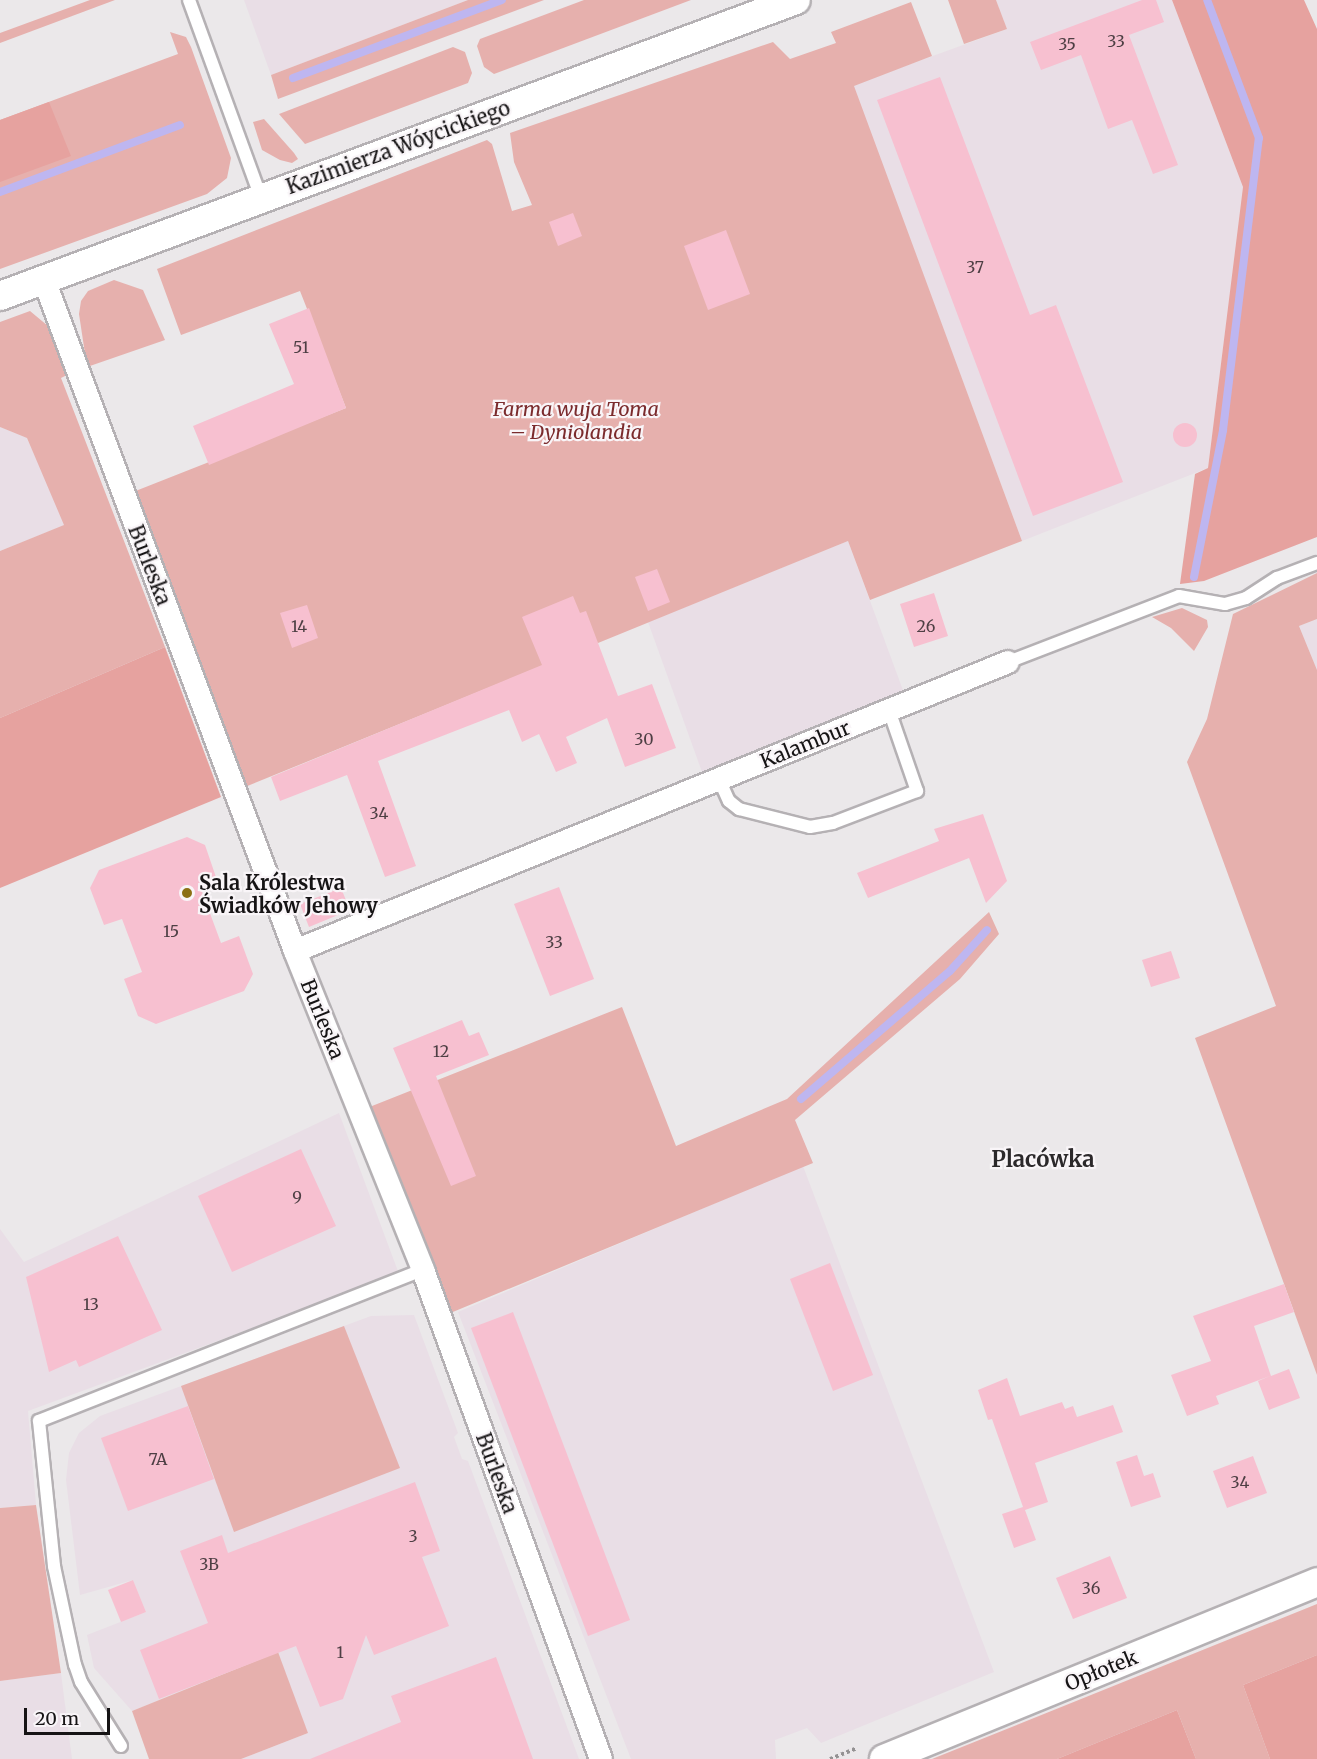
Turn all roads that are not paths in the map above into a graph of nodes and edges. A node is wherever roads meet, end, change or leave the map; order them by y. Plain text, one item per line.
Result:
1 (189, 0) edge
2 (796, 0) edge
3 (261, 198) junction
4 (44, 280) junction
5 (0, 296) edge
6 (1317, 563) edge
7 (1008, 662) joint
8 (889, 710) junction
9 (719, 779) junction
10 (295, 951) junction
11 (423, 1270) junction
12 (1317, 1582) edge
13 (121, 1746) dead end
14 (601, 1759) edge
15 (884, 1759) edge

1 - 3 lane
2 - 3 street, Kazimierza Wóycickiego
3 - 4 street, Kazimierza Wóycickiego
4 - 5 street, Kazimierza Wóycickiego
4 - 10 street, Burleska
6 - 7 lane, Kalambur
7 - 8 street, Kalambur
8 - 9 street, Kalambur
8 - 9 lane
9 - 10 street, Kalambur
10 - 11 street, Burleska
11 - 13 lane
11 - 14 street, Burleska
12 - 15 street, Opłotek

